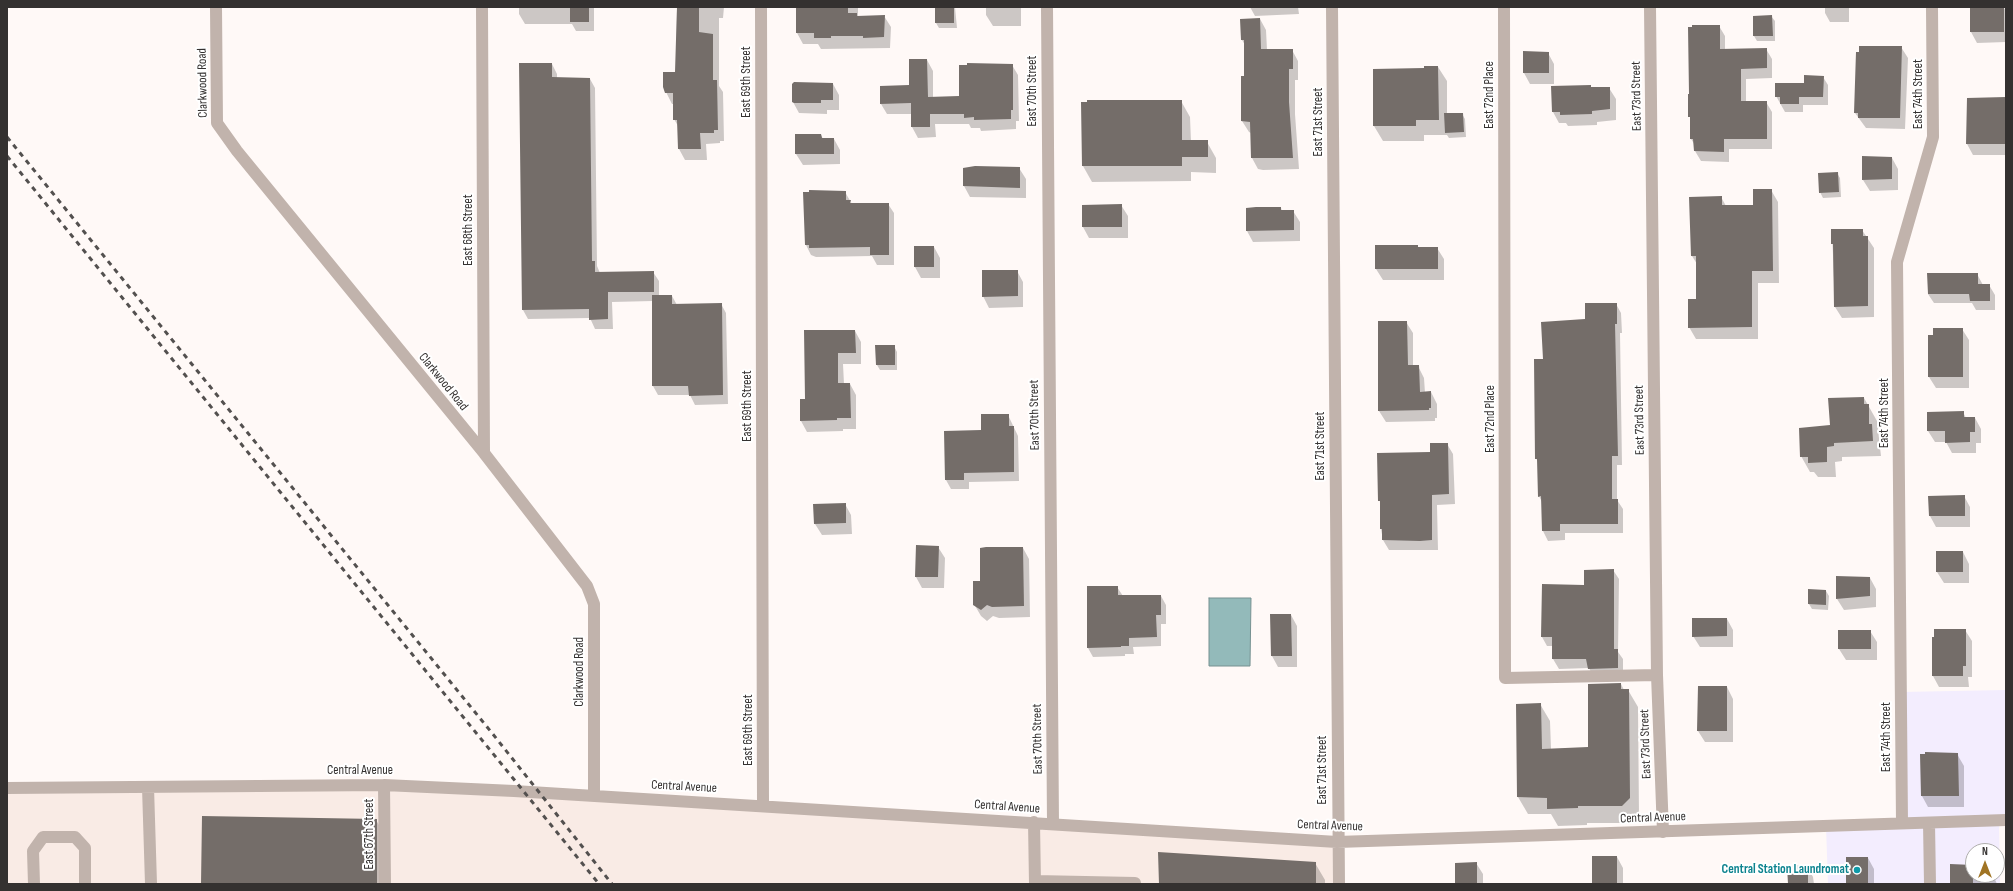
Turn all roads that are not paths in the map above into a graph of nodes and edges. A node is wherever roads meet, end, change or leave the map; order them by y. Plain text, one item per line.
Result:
1 (216, 7) edge
2 (482, 7) edge
3 (761, 7) edge
4 (1047, 7) edge
5 (1332, 7) edge
6 (1504, 7) edge
7 (1650, 7) edge
8 (1932, 7) edge
9 (484, 453) junction
10 (1657, 675) junction
11 (384, 785) junction
12 (148, 787) junction
13 (7, 788) edge
14 (594, 796) junction
15 (763, 806) junction
16 (2006, 820) edge
17 (1034, 822) junction
18 (1902, 823) junction
19 (1929, 823) junction
20 (1053, 824) junction
21 (1663, 832) junction
22 (1338, 842) junction
23 (1035, 882) edge
24 (1136, 883) edge
25 (34, 884) edge
26 (86, 884) edge
27 (151, 884) edge
28 (385, 884) edge
29 (1338, 884) edge
30 (1930, 884) edge

1 - 9 street, Clarkwood Road
2 - 9 street, East 68th Street
3 - 15 street, East 69th Street
4 - 20 street, East 70th Street
5 - 22 street, East 71st Street
6 - 10 street, East 72nd Place
7 - 10 street, East 73rd Street
8 - 18 street, East 74th Street
9 - 14 street, Clarkwood Road
10 - 21 street, East 73rd Street
11 - 12 street, Central Avenue
11 - 14 street, Central Avenue
11 - 28 street, East 67th Street
12 - 13 street, Central Avenue
12 - 27 street
14 - 15 street, Central Avenue
15 - 17 street, Central Avenue
16 - 19 street, Central Avenue
17 - 20 street, Central Avenue
17 - 23 street
18 - 19 street, Central Avenue
18 - 21 street, Central Avenue
19 - 30 street
20 - 22 street, Central Avenue
21 - 22 street, Central Avenue
22 - 29 street, East 71st Street
23 - 24 street
25 - 26 street

